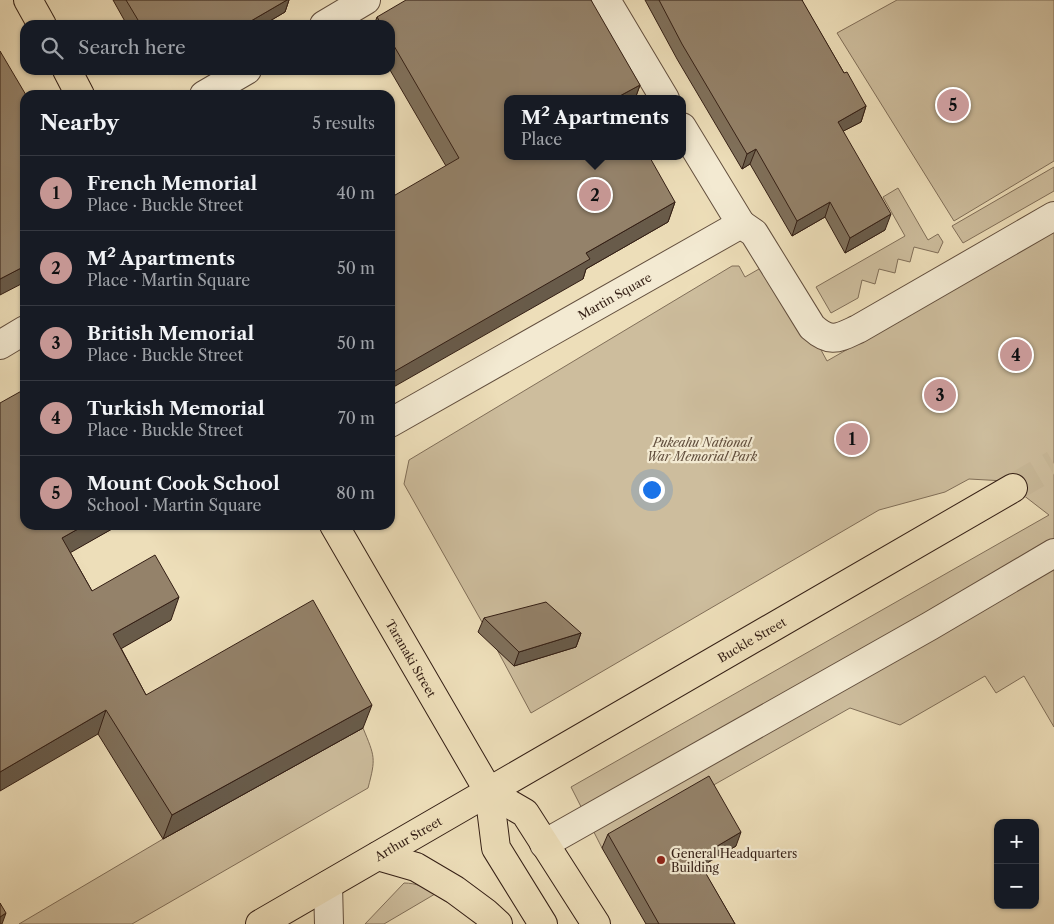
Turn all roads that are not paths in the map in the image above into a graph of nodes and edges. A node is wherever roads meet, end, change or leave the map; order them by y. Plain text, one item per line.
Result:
1 (28, 0) edge
2 (366, 0) edge
3 (606, 0) edge
4 (39, 20) edge
5 (332, 20) edge
6 (70, 75) edge
7 (238, 75) edge
8 (77, 90) edge
9 (213, 90) edge
10 (663, 95) edge
11 (686, 135) edge
12 (1054, 216) edge
13 (741, 224) junction
14 (20, 333) edge
15 (0, 345) edge
16 (395, 420) edge
17 (1014, 488) tunnel mouth
18 (337, 530) edge
19 (1054, 553) edge
20 (489, 792) junction
21 (544, 844) junction
22 (378, 856) junction
23 (328, 885) junction
24 (260, 924) edge
25 (329, 924) edge
26 (498, 924) edge
27 (543, 924) edge
28 (596, 924) edge

1 - 4 main road
2 - 5 street
3 - 10 street
6 - 8 main road
7 - 9 street
11 - 13 street
12 - 13 street
13 - 16 street, Martin Square
14 - 15 street
17 - 20 main road, Buckle Street
18 - 20 main road, Taranaki Street
19 - 21 street
20 - 21 main road, Taranaki Street
20 - 22 main road, Arthur Street
20 - 27 main road, Taranaki Street
21 - 28 main road, Taranaki Street
22 - 23 main road, Arthur Street
22 - 26 main road
23 - 24 main road, Arthur Street
23 - 25 street

